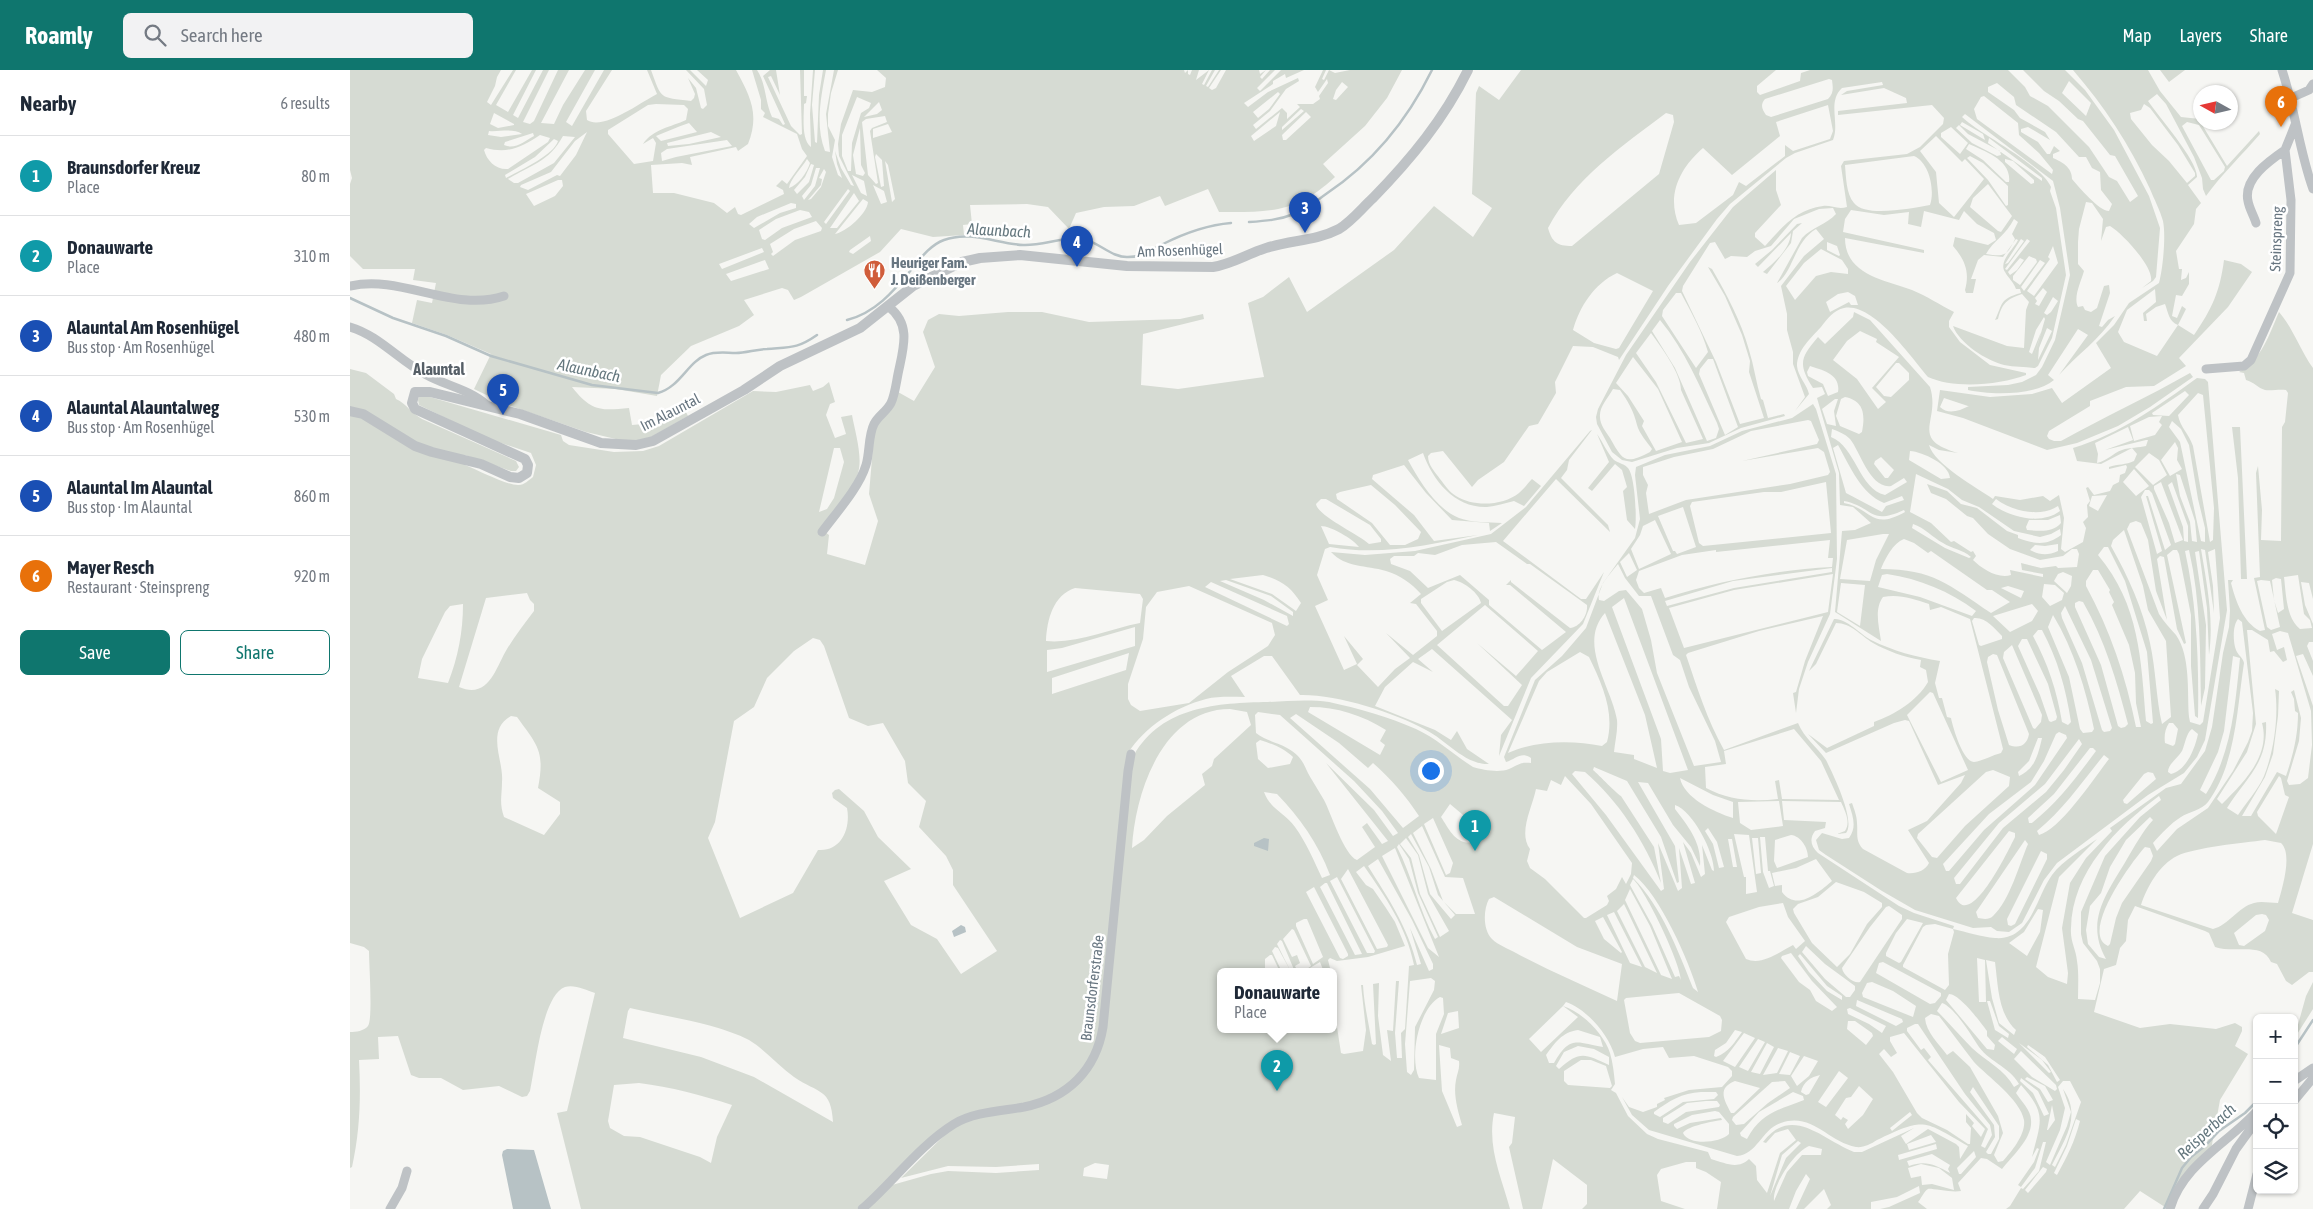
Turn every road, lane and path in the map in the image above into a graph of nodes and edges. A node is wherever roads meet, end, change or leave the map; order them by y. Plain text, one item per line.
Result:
1 (1468, 70) edge
2 (2282, 70) edge
3 (2313, 84) edge
4 (2291, 98) junction
5 (2295, 125) junction
6 (2285, 150) junction
7 (2313, 189) edge
8 (2256, 223) dead end
9 (962, 262) joint
10 (350, 286) edge
11 (504, 296) dead end
12 (889, 307) junction
13 (350, 327) edge
14 (2206, 369) dead end
15 (487, 405) junction
16 (350, 411) edge
17 (822, 532) dead end
18 (1132, 754) dead end
19 (2313, 1066) edge
20 (2298, 1072) edge
21 (2298, 1078) edge
22 (2313, 1078) edge
23 (2298, 1096) edge
24 (2253, 1115) edge
25 (2253, 1126) edge
26 (407, 1171) dead end
27 (2253, 1190) edge
28 (390, 1209) edge
29 (862, 1209) edge
30 (2170, 1209) edge
31 (2203, 1209) edge
32 (2248, 1209) edge

1 - 9 street, Am Rosenhügel
2 - 4 street
3 - 4 street
4 - 5 street
5 - 6 street, Steinspreng
5 - 7 street
6 - 8 street
6 - 14 street, Steinspreng
9 - 12 street, Im Alauntal
10 - 11 street
12 - 15 street, Im Alauntal
12 - 17 street
13 - 15 street, Im Alauntal
15 - 16 street
18 - 29 street, Braunsdorferstraße
19 - 20 street
19 - 21 street
22 - 23 street
24 - 30 street
25 - 31 street
26 - 28 street
27 - 32 street

